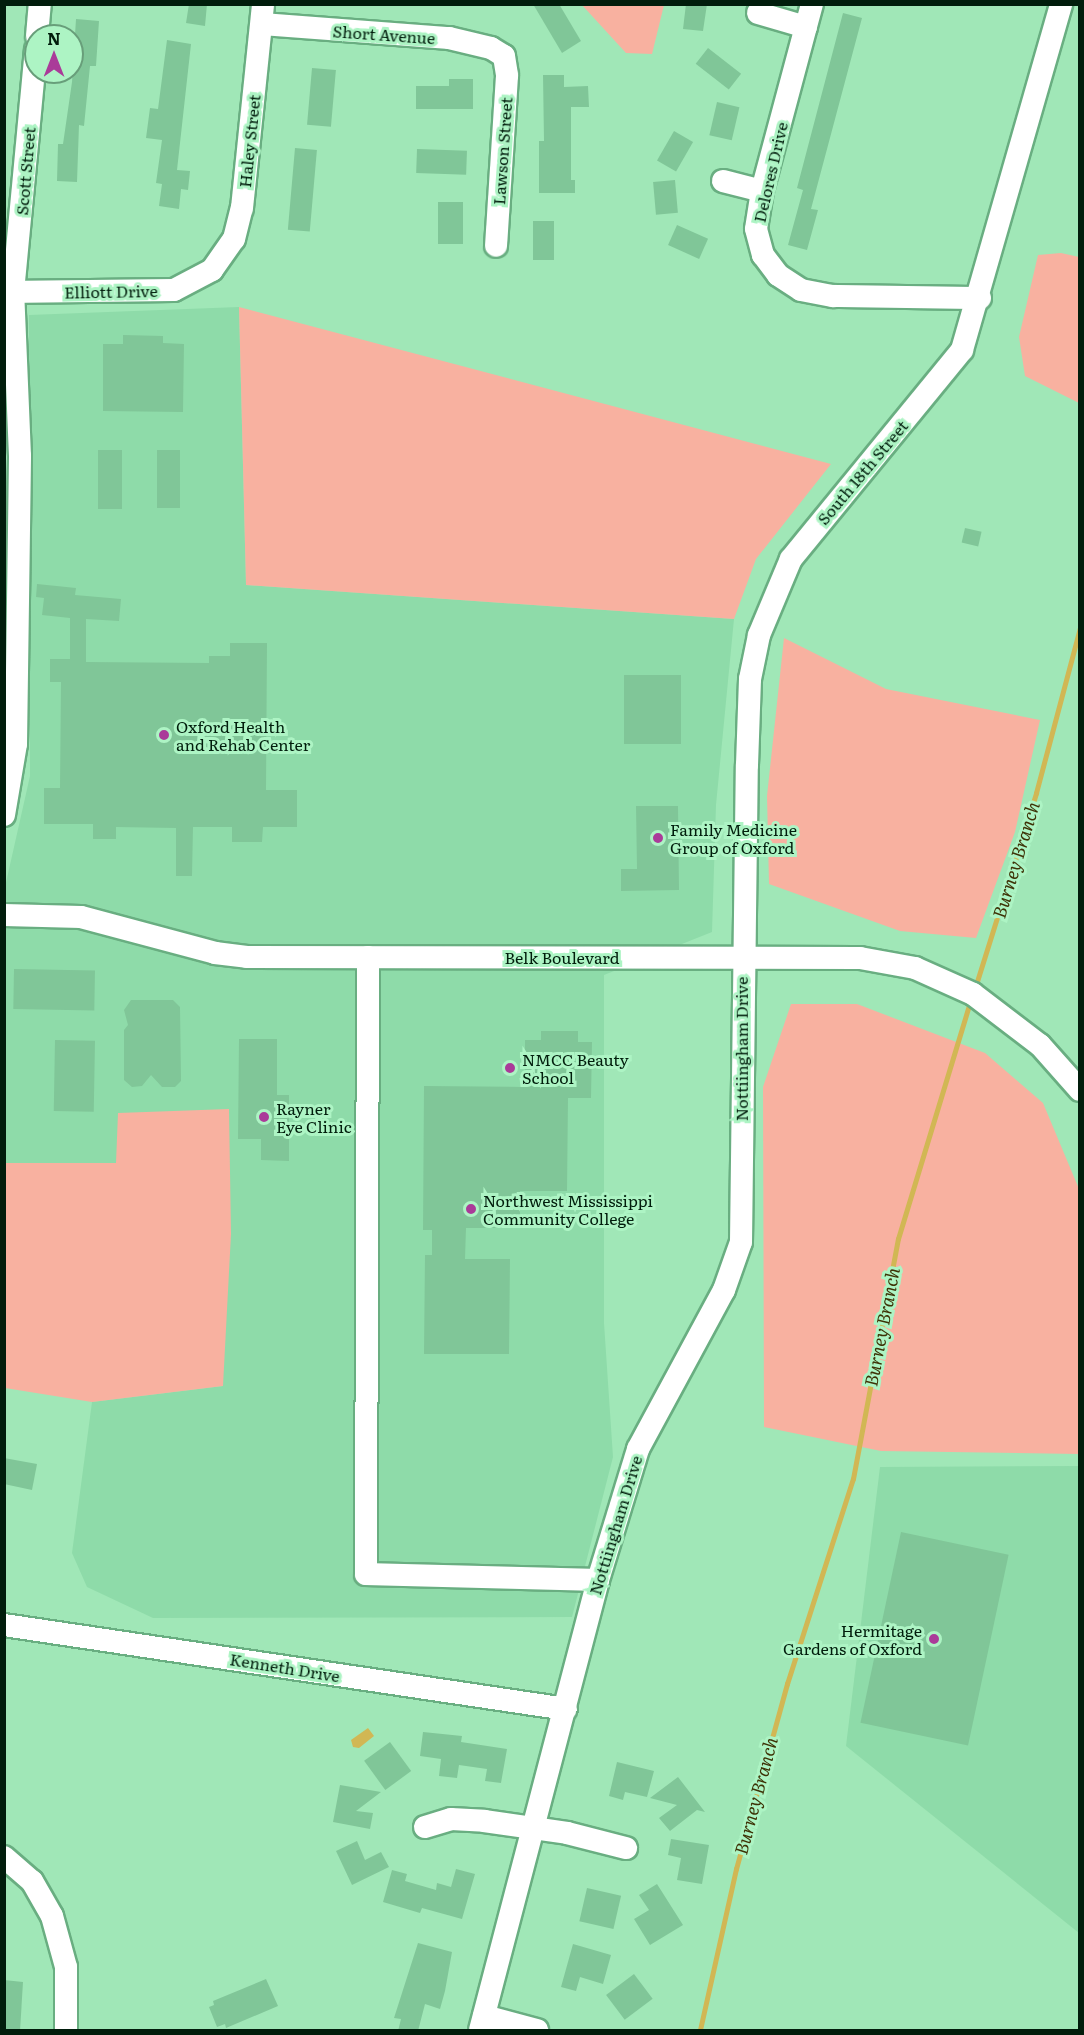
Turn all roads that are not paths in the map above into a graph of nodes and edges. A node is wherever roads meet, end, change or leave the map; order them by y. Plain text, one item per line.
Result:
1 (40, 4) edge
2 (812, 4) edge
3 (1061, 4) edge
4 (758, 13) dead end
5 (263, 14) edge
6 (38, 24) edge
7 (806, 27) junction
8 (504, 56) joint
9 (32, 84) edge
10 (723, 181) dead end
11 (762, 191) junction
12 (496, 246) dead end
13 (212, 270) joint
14 (9, 292) edge
15 (980, 298) junction
16 (4, 815) edge
17 (4, 915) edge
18 (368, 957) junction
19 (741, 957) junction
20 (1080, 1090) edge
21 (598, 1580) junction
22 (4, 1625) edge
23 (566, 1709) junction
24 (425, 1827) dead end
25 (534, 1827) junction
26 (626, 1848) dead end
27 (4, 1857) edge
28 (482, 2023) edge
29 (66, 2031) edge
30 (537, 2031) edge

1 - 6 street
2 - 7 street, Delores Drive
3 - 15 street, South 18th Street
4 - 7 street
5 - 8 street, Short Avenue
5 - 13 street, Haley Street
7 - 11 street, Delores Drive
8 - 12 street, Lawson Street
9 - 14 street, Scott Street
10 - 11 street
11 - 15 street, Delores Drive
13 - 14 street, Elliott Drive
14 - 16 street, Scott Street
15 - 19 street, South 18th Street
17 - 18 street, Belk Boulevard
18 - 19 street, Belk Boulevard
18 - 21 street
19 - 20 street, Belk Boulevard
19 - 21 street, Nottiingham Drive
21 - 23 street, Nottiingham Drive
22 - 23 street, Kenneth Drive
23 - 25 street, Nottiingham Drive
24 - 25 street
25 - 26 street
25 - 28 street, Nottiingham Drive
27 - 29 street
28 - 30 street

